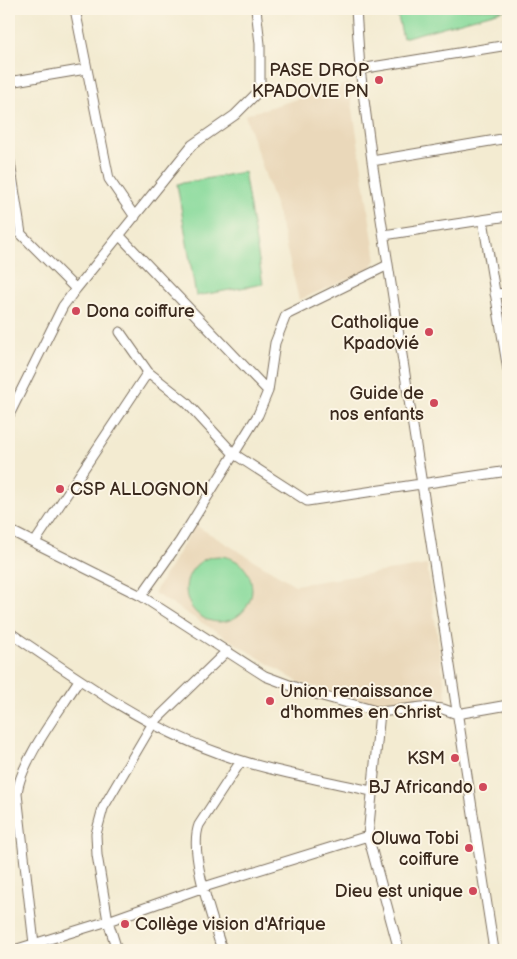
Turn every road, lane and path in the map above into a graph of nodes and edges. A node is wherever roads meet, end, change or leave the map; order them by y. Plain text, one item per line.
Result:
1 (75, 9) edge
2 (256, 9) edge
3 (356, 9) edge
4 (508, 45) edge
5 (86, 68) junction
6 (360, 69) junction
7 (9, 82) edge
8 (508, 138) edge
9 (9, 156) edge
10 (372, 161) junction
11 (508, 216) edge
12 (135, 217) junction
13 (483, 220) junction
14 (384, 234) junction
15 (119, 235) junction
16 (388, 265) junction
17 (76, 289) junction
18 (508, 292) edge
19 (495, 294) junction
20 (120, 332) dead end
21 (508, 370) edge
22 (148, 372) junction
23 (268, 391) junction
24 (9, 415) edge
25 (234, 454) junction
26 (508, 471) edge
27 (422, 484) junction
28 (9, 530) edge
29 (35, 542) junction
30 (141, 596) junction
31 (9, 632) edge
32 (226, 651) junction
33 (78, 680) junction
34 (508, 705) edge
35 (380, 712) junction
36 (457, 714) junction
37 (152, 723) junction
38 (241, 761) junction
39 (371, 791) junction
40 (368, 836) junction
41 (204, 887) junction
42 (108, 921) junction
43 (34, 944) junction
44 (14, 950) edge
45 (117, 950) edge
46 (222, 950) edge
47 (400, 950) edge
48 (494, 950) edge

1 - 5 street
2 - 12 street
3 - 6 street
4 - 6 street
5 - 7 street
5 - 12 street
6 - 10 street
8 - 10 street
9 - 17 street
10 - 14 street
11 - 13 street
12 - 15 street
13 - 14 street
13 - 19 street
14 - 16 street
15 - 17 street
15 - 23 street
16 - 23 street
16 - 27 street
17 - 24 street
18 - 19 street
19 - 21 street
20 - 22 street
22 - 25 street
22 - 29 street
23 - 25 street
25 - 27 street
25 - 30 street
26 - 27 street
27 - 36 street
28 - 29 street
29 - 30 street
30 - 32 street
31 - 33 street
32 - 35 street
32 - 37 street
33 - 37 street
33 - 43 street
34 - 36 street
35 - 36 street
35 - 39 street
36 - 48 street
37 - 38 street
37 - 42 street
38 - 39 street
38 - 41 street
39 - 40 street
40 - 41 street
40 - 47 street
41 - 42 street
41 - 46 street
42 - 43 street
42 - 45 street
43 - 44 street

